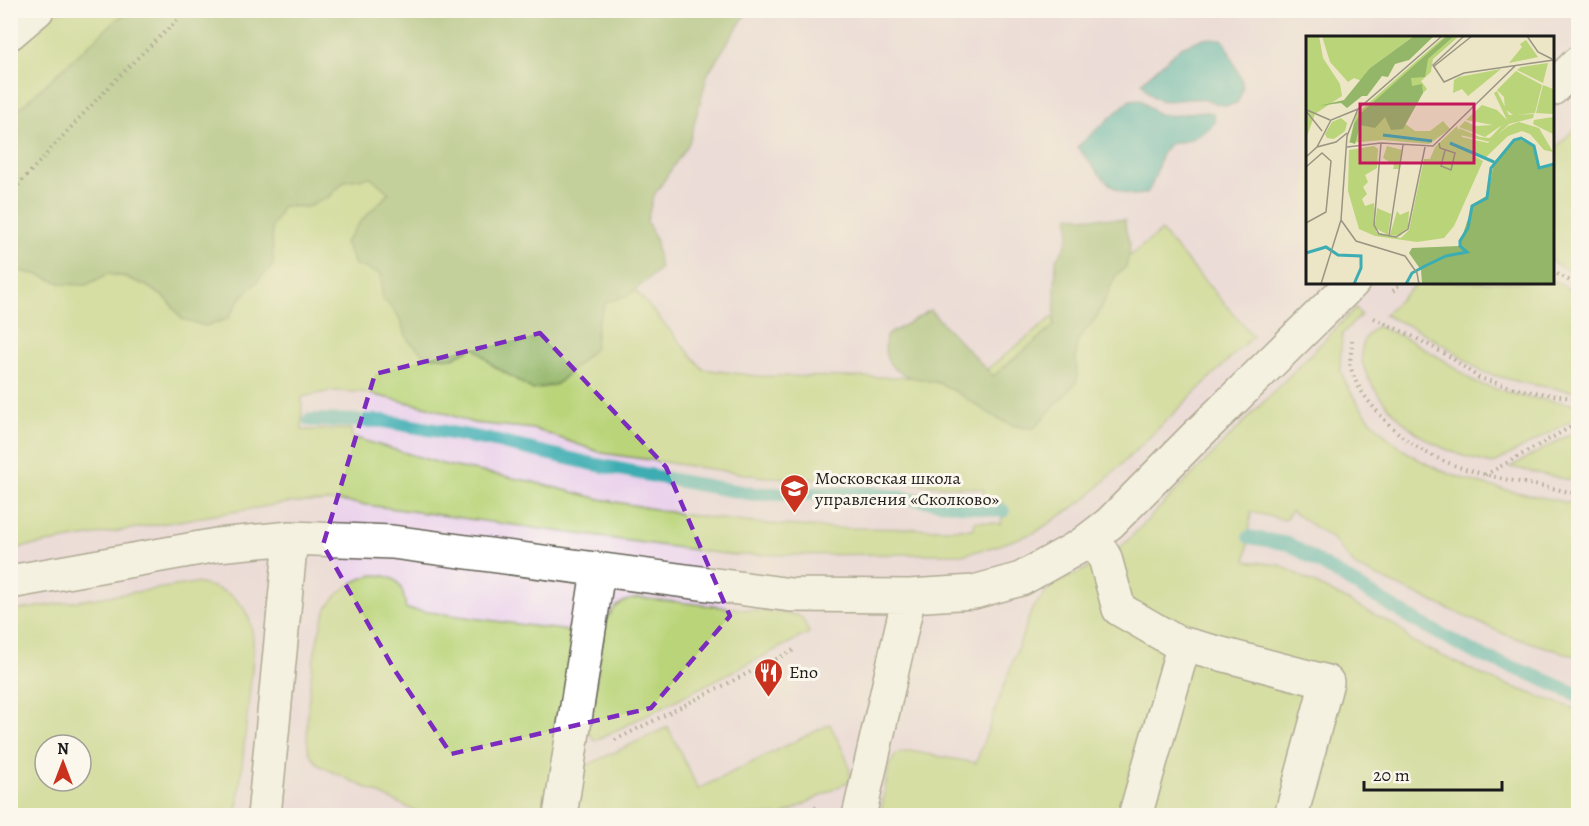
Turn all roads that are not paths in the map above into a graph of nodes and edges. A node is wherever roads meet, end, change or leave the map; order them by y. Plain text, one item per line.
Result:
1 (37, 10) edge
2 (10, 33) edge
3 (1578, 63) edge
4 (1553, 87) edge
5 (1351, 284) edge
6 (1093, 537) junction
7 (291, 538) junction
8 (598, 571) junction
9 (10, 582) edge
10 (909, 596) junction
11 (1185, 644) junction
12 (264, 816) edge
13 (560, 816) edge
14 (859, 816) edge
15 (1135, 816) edge
16 (1291, 816) edge

1 - 2 street
3 - 4 street
5 - 6 street
6 - 10 street
6 - 11 street
7 - 8 street
7 - 9 street
7 - 12 street
8 - 10 street
8 - 13 street
10 - 14 street
11 - 15 street
11 - 16 street

